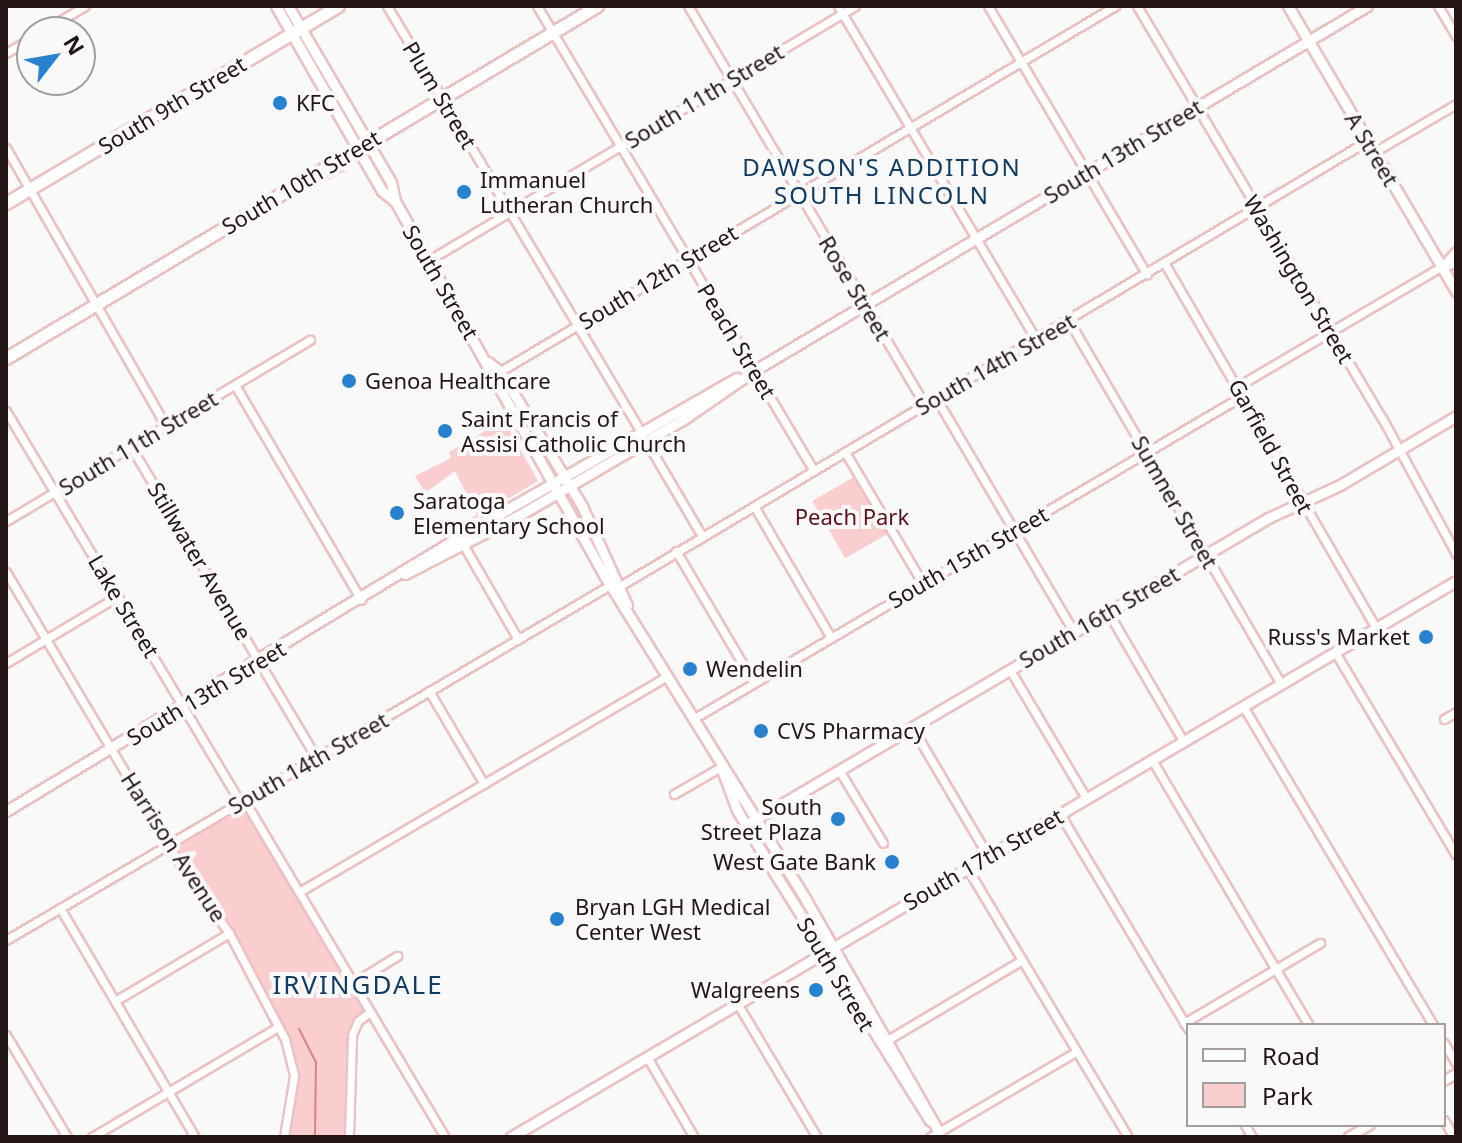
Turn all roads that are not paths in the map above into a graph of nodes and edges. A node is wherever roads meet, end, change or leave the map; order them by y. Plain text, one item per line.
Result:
1 (276, 6) edge
2 (288, 6) edge
3 (338, 6) edge
4 (387, 6) edge
5 (537, 6) edge
6 (597, 6) edge
7 (688, 6) edge
8 (855, 6) edge
9 (988, 6) edge
10 (1115, 6) edge
11 (1137, 6) edge
12 (1288, 6) edge
13 (1367, 6) edge
14 (1438, 6) edge
15 (840, 10) edge
16 (296, 30) junction
17 (553, 32) junction
18 (1456, 36) edge
19 (1308, 41) junction
20 (1021, 61) junction
21 (732, 80) junction
22 (442, 98) junction
23 (1456, 104) edge
24 (1198, 106) junction
25 (910, 127) junction
26 (1367, 141) junction
27 (363, 145) junction
28 (620, 146) junction
29 (6, 148) edge
30 (1374, 152) junction
31 (1087, 172) junction
32 (30, 189) junction
33 (799, 193) junction
34 (6, 203) edge
35 (1257, 208) junction
36 (509, 212) junction
37 (976, 238) junction
38 (1456, 251) edge
39 (688, 259) junction
40 (429, 260) junction
41 (1456, 263) edge
42 (1165, 264) junction
43 (1441, 267) junction
44 (1147, 275) junction
45 (1456, 291) edge
46 (98, 303) junction
47 (865, 304) junction
48 (1069, 321) junction
49 (577, 325) junction
50 (1331, 332) junction
51 (1036, 339) junction
52 (310, 340) dead end
53 (6, 358) edge
54 (488, 362) junction
55 (755, 370) junction
56 (500, 371) junction
57 (490, 377) junction
58 (235, 385) junction
59 (1238, 386) junction
60 (1244, 395) junction
61 (936, 398) junction
62 (925, 405) junction
63 (6, 411) edge
64 (1456, 416) edge
65 (166, 426) junction
66 (640, 431) junction
67 (646, 441) junction
68 (131, 447) junction
69 (1398, 451) junction
70 (845, 452) junction
71 (1147, 453) junction
72 (814, 471) junction
73 (564, 476) junction
74 (554, 482) junction
75 (570, 486) junction
76 (55, 492) junction
77 (560, 492) junction
78 (1304, 501) junction
79 (754, 506) junction
80 (6, 521) edge
81 (1014, 531) junction
82 (702, 536) junction
83 (464, 546) junction
84 (676, 551) junction
85 (1456, 554) edge
86 (1206, 555) junction
87 (6, 572) edge
88 (405, 574) junction
89 (1456, 581) edge
90 (923, 584) junction
91 (615, 586) junction
92 (118, 596) junction
93 (361, 600) junction
94 (1108, 612) junction
95 (1376, 628) junction
96 (1074, 632) junction
97 (831, 638) junction
98 (46, 639) junction
99 (518, 639) junction
100 (1335, 652) junction
101 (259, 661) junction
102 (6, 663) edge
103 (1010, 670) junction
104 (667, 676) junction
105 (754, 683) junction
106 (1281, 684) junction
107 (429, 691) junction
108 (184, 706) junction
109 (1243, 706) junction
110 (1456, 712) edge
111 (693, 719) junction
112 (1444, 719) dead end
113 (912, 727) junction
114 (1183, 741) junction
115 (111, 749) junction
116 (316, 757) junction
117 (1152, 760) junction
118 (721, 767) junction
119 (839, 770) junction
120 (484, 784) junction
121 (674, 794) dead end
122 (1086, 798) junction
123 (242, 801) junction
124 (6, 811) edge
125 (1060, 814) junction
126 (757, 819) junction
127 (746, 825) junction
128 (883, 843) dead end
129 (168, 845) junction
130 (1456, 855) edge
131 (988, 856) junction
132 (967, 868) junction
133 (299, 892) junction
134 (60, 908) junction
135 (229, 933) junction
136 (7, 936) edge
137 (1320, 943) dead end
138 (833, 947) junction
139 (823, 953) junction
140 (397, 956) dead end
141 (1022, 960) junction
142 (1276, 969) junction
143 (353, 983) junction
144 (115, 1001) junction
145 (737, 1003) junction
146 (370, 1012) junction
147 (1191, 1023) edge
148 (1308, 1023) edge
149 (1432, 1023) edge
150 (1186, 1026) edge
151 (278, 1027) junction
152 (6, 1035) edge
153 (889, 1039) junction
154 (1077, 1051) junction
155 (647, 1057) junction
156 (168, 1092) junction
157 (937, 1135) edge
158 (67, 1137) edge
159 (92, 1137) edge
160 (195, 1137) edge
161 (284, 1137) edge
162 (349, 1137) edge
163 (445, 1137) edge
164 (511, 1137) edge
165 (694, 1137) edge
166 (817, 1137) edge
167 (1128, 1137) edge

1 - 16 main road, South Street
2 - 16 main road, South Street
3 - 16 main road, South 9th Street
4 - 22 street, Plum Street
5 - 17 street, Peach Street
6 - 17 main road, South 10th Street
7 - 21 street, Rose Street
8 - 15 street, South 11th Street
9 - 20 street
10 - 20 street, South 12th Street
11 - 24 street, Washington Street
12 - 19 main road, A Street
13 - 19 main road, South 13th Street
14 - 18 street
15 - 21 street, South 11th Street
15 - 25 street
16 - 27 main road, South Street
16 - 32 main road, South 9th Street
17 - 22 main road, South 10th Street
17 - 28 street, Peach Street
19 - 24 main road, South 13th Street
19 - 26 main road, A Street
20 - 25 street, South 12th Street
20 - 31 street
21 - 28 street, South 11th Street
21 - 33 street, Rose Street
22 - 27 main road, South 10th Street
22 - 36 street, Plum Street
23 - 30 street
24 - 31 main road, South 13th Street
24 - 35 street, Washington Street
25 - 33 street, South 12th Street
25 - 37 street
26 - 30 main road, A Street
26 - 35 street, South 14th Street
27 - 40 main road, South Street
27 - 46 main road, South 10th Street
28 - 36 street, South 11th Street
28 - 39 street, Peach Street
29 - 32 street
30 - 43 main road, A Street
31 - 37 main road, South 13th Street
31 - 44 street
32 - 34 main road, South 9th Street
32 - 46 street
33 - 39 street, South 12th Street
33 - 47 street, Rose Street
35 - 42 street, South 14th Street
35 - 50 street, Washington Street
36 - 40 street, South 11th Street
36 - 49 street, Plum Street
37 - 47 main road, South 13th Street
37 - 51 street
38 - 43 street
39 - 49 street, South 12th Street
39 - 55 street, Peach Street
40 - 54 main road, South Street
41 - 43 street
42 - 44 street, South 14th Street
42 - 59 street, Garfield Street
43 - 45 main road, A Street
43 - 50 street
44 - 48 street, South 14th Street
46 - 53 main road, South 10th Street
46 - 65 street
47 - 55 main road, South 13th Street
47 - 62 street, Rose Street
48 - 51 street, South 14th Street
48 - 71 street, Sumner Street
49 - 56 street, South 12th Street
49 - 66 street, Plum Street
50 - 59 street
50 - 69 street, Washington Street
51 - 61 street, South 14th Street
52 - 58 street, South 11th Street
54 - 56 main road, South Street
54 - 57 main road, South Street
55 - 66 main road, South 13th Street
55 - 67 main road, South 13th Street
55 - 72 street, Peach Street
56 - 57 street, South 12th Street
56 - 73 main road, South Street
57 - 74 main road, South Street
58 - 65 street, South 11th Street
58 - 93 street
59 - 60 street, Garfield Street
60 - 71 street, South 15th Street
60 - 78 street, Garfield Street
61 - 62 street, South 14th Street
61 - 81 street
62 - 70 street, South 14th Street
63 - 76 street, Lake Street
64 - 69 main road, South 16th Street
65 - 68 street, South 11th Street
66 - 73 main road, South 13th Street
67 - 75 main road, South 13th Street
67 - 82 street
68 - 76 street, South 11th Street
68 - 101 street, Stillwater Avenue
69 - 78 main road, South 16th Street
69 - 85 street, Washington Street
70 - 72 street, South 14th Street
70 - 90 street
71 - 81 street, South 15th Street
71 - 86 street, Sumner Street
72 - 79 street, South 14th Street
73 - 74 main road, South 13th Street
73 - 75 main road, South Street
74 - 77 main road, South Street
74 - 88 main road, South 13th Street
75 - 77 main road, South 13th Street
75 - 91 main road, South Street
76 - 80 street, South 11th Street
76 - 92 street, Lake Street
77 - 83 main road, South 13th Street
77 - 91 main road, South Street
78 - 86 main road, South 16th Street
78 - 95 street, Garfield Street
79 - 82 street, South 14th Street
79 - 97 street
81 - 90 street, South 15th Street
81 - 96 street
82 - 84 street, South 14th Street
83 - 88 main road, South 13th Street
83 - 99 street
84 - 91 street, South 14th Street
84 - 105 street
86 - 94 main road, South 16th Street
86 - 106 street, Sumner Street
87 - 98 street, Harrison Avenue
88 - 93 main road, South 13th Street
89 - 95 main road, South 17th Street
90 - 97 street, South 15th Street
91 - 99 street, South 14th Street
91 - 104 main road, South Street
92 - 98 street
92 - 108 street, Lake Street
93 - 101 main road, South 13th Street
94 - 96 main road, South 16th Street
94 - 114 street
95 - 100 main road, South 17th Street
96 - 103 main road, South 16th Street
97 - 105 street, South 15th Street
98 - 102 street
98 - 115 street, Harrison Avenue
99 - 107 street, South 14th Street
100 - 106 main road, South 17th Street
100 - 130 street
101 - 108 main road, South 13th Street
101 - 116 street, Stillwater Avenue
103 - 113 main road, South 16th Street
103 - 122 street
104 - 111 main road, South Street
104 - 120 street
105 - 111 street, South 15th Street
106 - 109 main road, South 17th Street
107 - 116 street, South 14th Street
107 - 120 street
108 - 115 main road, South 13th Street
108 - 123 street, Lake Street
109 - 114 main road, South 17th Street
109 - 149 street
110 - 112 street
111 - 118 main road, South Street
113 - 119 main road, South 16th Street
113 - 131 street
114 - 117 main road, South 17th Street
115 - 124 main road, South 13th Street
115 - 129 street, Harrison Avenue
116 - 123 street, South 14th Street
117 - 122 main road, South 17th Street
117 - 142 street
118 - 121 street
118 - 126 main road, South Street
118 - 127 main road, South Street
119 - 126 main road, South 16th Street
119 - 128 street
120 - 133 street
122 - 125 main road, South 17th Street
123 - 129 street, South 14th Street
123 - 133 street, Lake Street
125 - 131 main road, South 17th Street
125 - 150 street
126 - 127 main road, South 16th Street
126 - 138 main road, South Street
127 - 139 main road, South Street
129 - 134 street, South 14th Street
129 - 135 street, Harrison Avenue
131 - 132 main road, South 17th Street
132 - 138 main road, South 17th Street
132 - 141 street
133 - 143 street, Lake Street
134 - 136 street, South 14th Street
134 - 144 street
135 - 144 street
135 - 151 street, Harrison Avenue
137 - 142 street
138 - 139 main road, South 17th Street
138 - 153 main road, South Street
139 - 145 main road, South 17th Street
139 - 157 main road, South Street
140 - 143 street
141 - 153 street
141 - 154 street
142 - 147 street
142 - 148 street
143 - 146 street, Lake Street
144 - 156 street
145 - 155 main road, South 17th Street
145 - 166 street
146 - 162 street
146 - 163 street, Lake Street
151 - 156 street
151 - 161 street, Harrison Avenue
152 - 158 street
153 - 157 main road, South Street
154 - 157 street
154 - 167 street
155 - 164 main road, South 17th Street
155 - 165 street
156 - 159 street
156 - 160 street

